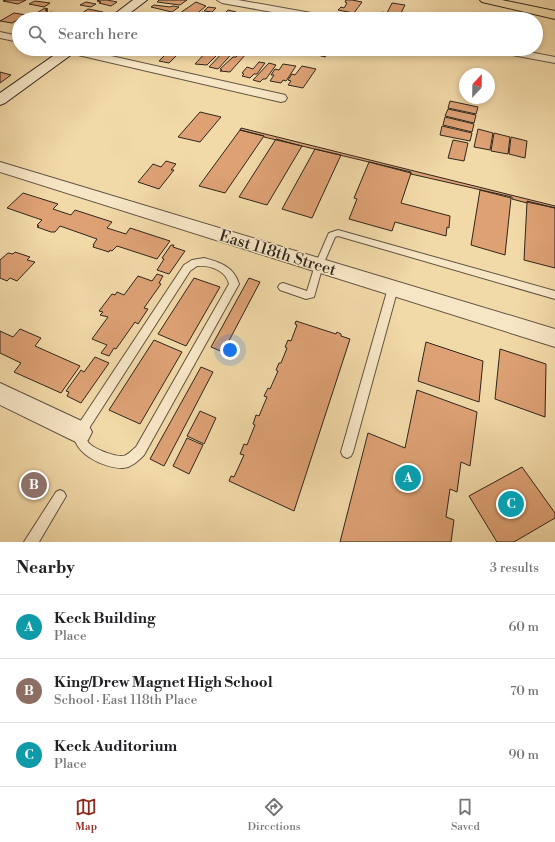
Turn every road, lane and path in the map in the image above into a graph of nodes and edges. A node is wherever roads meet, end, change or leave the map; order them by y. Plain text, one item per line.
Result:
1 (141, 0) edge
2 (222, 0) edge
3 (486, 0) edge
4 (511, 0) edge
5 (555, 8) edge
6 (124, 12) edge
7 (289, 12) edge
8 (541, 12) edge
9 (543, 12) edge
10 (555, 15) edge
11 (0, 35) edge
12 (12, 38) edge
13 (60, 56) edge
14 (99, 56) edge
15 (534, 56) edge
16 (555, 60) edge
17 (281, 98) dead end
18 (0, 100) edge
19 (0, 167) edge
20 (319, 265) junction
21 (283, 288) dead end
22 (393, 288) junction
23 (555, 295) edge
24 (555, 338) edge
25 (0, 394) edge
26 (80, 432) junction
27 (347, 452) dead end
28 (60, 496) dead end
29 (31, 542) edge

1 - 6 main road
2 - 7 street
3 - 8 highway
4 - 5 highway
9 - 10 highway
11 - 12 street
13 - 18 main road
14 - 17 street
15 - 16 street
19 - 20 street, East 118th Street
20 - 21 lane
20 - 22 street, East 118th Street
20 - 23 lane
22 - 24 street, East 118th Street
22 - 27 lane
25 - 26 street
26 - 26 lane
28 - 29 lane

